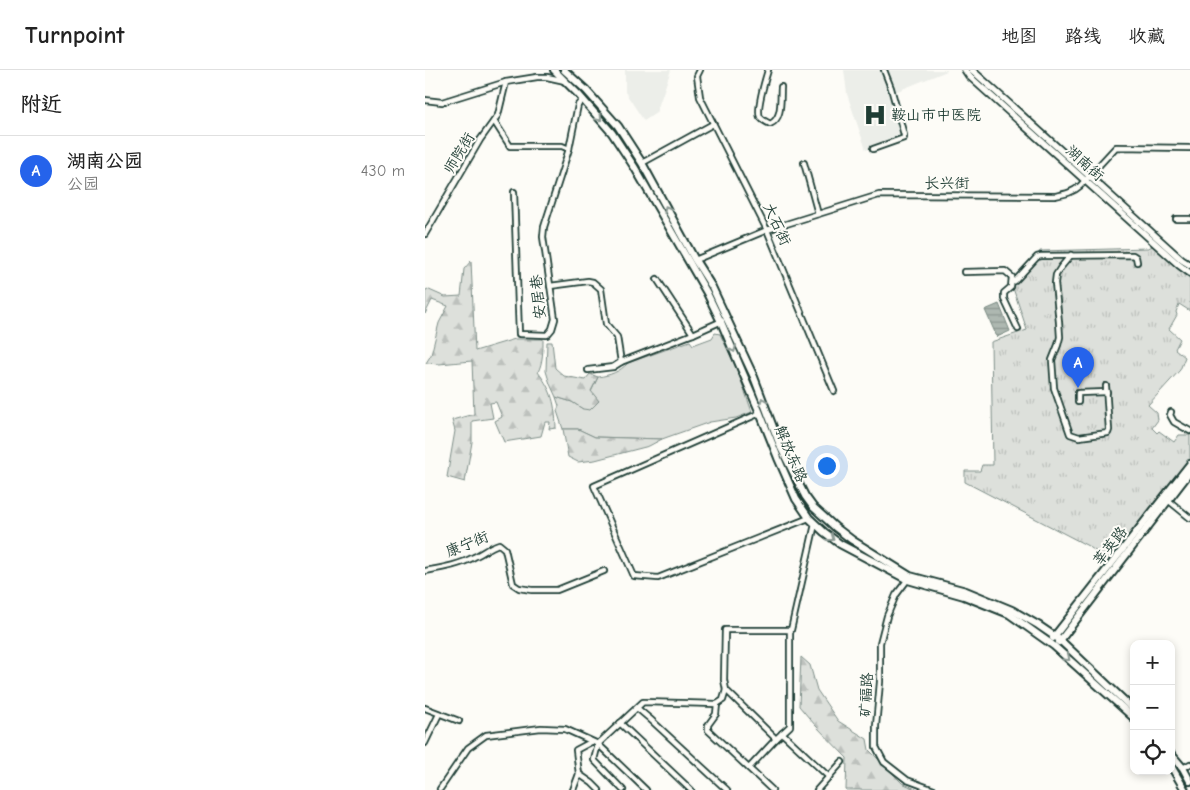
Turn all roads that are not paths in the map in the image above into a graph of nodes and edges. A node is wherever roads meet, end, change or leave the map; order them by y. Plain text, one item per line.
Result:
1 (554, 70) edge
2 (563, 70) edge
3 (700, 70) edge
4 (768, 70) edge
5 (884, 70) edge
6 (965, 70) edge
7 (972, 70) edge
8 (565, 81) junction
9 (506, 82) junction
10 (781, 87) dead end
11 (583, 99) junction
12 (425, 100) edge
13 (493, 121) junction
14 (713, 124) junction
15 (1190, 148) edge
16 (569, 149) junction
17 (873, 149) dead end
18 (642, 163) junction
19 (804, 163) dead end
20 (1087, 177) junction
21 (514, 192) dead end
22 (818, 214) junction
23 (1176, 219) dead end
24 (1190, 219) edge
25 (767, 230) junction
26 (425, 234) edge
27 (1071, 255) junction
28 (695, 260) junction
29 (1137, 262) dead end
30 (1190, 266) edge
31 (964, 272) dead end
32 (1190, 272) edge
33 (657, 279) dead end
34 (1012, 282) junction
35 (550, 286) junction
36 (724, 320) junction
37 (1018, 329) dead end
38 (693, 334) junction
39 (621, 362) junction
40 (588, 370) dead end
41 (1107, 386) dead end
42 (834, 391) dead end
43 (1107, 392) junction
44 (1078, 402) dead end
45 (760, 412) junction
46 (1171, 412) dead end
47 (1190, 431) edge
48 (1190, 464) edge
49 (1190, 472) edge
50 (1168, 500) junction
51 (809, 518) junction
52 (1190, 518) edge
53 (815, 524) junction
54 (425, 571) edge
55 (604, 571) dead end
56 (909, 578) junction
57 (791, 630) junction
58 (1058, 638) junction
59 (1052, 644) junction
60 (726, 690) junction
61 (717, 704) junction
62 (1130, 706) edge
63 (425, 708) edge
64 (637, 708) junction
65 (439, 714) junction
66 (1130, 714) edge
67 (459, 721) dead end
68 (620, 723) junction
69 (782, 733) junction
70 (776, 739) junction
71 (591, 742) junction
72 (425, 743) edge
73 (598, 744) junction
74 (1175, 759) edge
75 (842, 762) dead end
76 (1190, 764) edge
77 (749, 768) junction
78 (1183, 768) junction
79 (1175, 773) edge
80 (579, 774) junction
81 (829, 777) junction
82 (1190, 781) edge
83 (440, 789) edge
84 (820, 789) edge
85 (573, 790) edge
86 (599, 790) edge
87 (623, 790) edge
88 (646, 790) edge
89 (691, 790) edge
90 (726, 790) edge
91 (772, 790) edge
92 (934, 790) edge
93 (1185, 790) edge

1 - 8 main road, 解放东路
2 - 18 main road, 解放东路
3 - 14 street, 大石街
4 - 10 street
5 - 17 street
6 - 20 main road, 湖南街
7 - 20 main road, 湖南街
8 - 9 street
8 - 11 main road, 解放东路
9 - 12 street
9 - 13 street, 师院街
11 - 16 street, 安居巷
11 -> 36 main road, 解放东路
13 - 16 street
13 - 26 street, 师院街
14 - 18 street
14 - 25 street, 大石街
15 - 20 street, 长兴街
16 - 35 street, 安居巷
28 -> 18 main road, 解放东路
19 - 22 street
20 - 22 street, 长兴街
20 - 30 main road, 湖南街
20 - 32 main road, 湖南街
21 - 35 street, 安居巷
22 - 25 street, 长兴街
23 - 24 street
25 - 28 street, 长兴街
25 - 42 street, 大石街
27 - 29 street
27 - 34 street
27 - 43 street
28 - 36 main road, 解放东路
31 - 34 street
33 - 38 street
34 - 37 street
35 - 39 street
36 - 38 street
36 -> 45 main road, 解放东路
56 -> 36 main road, 解放东路
38 - 39 street
39 - 40 street
41 - 43 street
43 - 44 street
45 - 51 main road, 解放东路
45 - 51 street
46 - 47 street
48 - 58 main road, 莘英路
49 - 50 main road, 莘英路
50 - 52 street
50 - 58 main road, 莘英路
51 - 53 main road, 解放东路
53 -> 56 main road, 解放东路
53 - 57 street
54 - 55 street, 康宁街
56 - 58 main road, 解放东路
56 - 59 main road, 解放东路
56 - 92 street, 矿福路
57 - 60 street
57 - 69 street
58 - 59 main road, 莘英路
58 - 62 main road, 解放东路
59 -> 66 main road, 解放东路
60 - 61 street
60 - 70 street
61 - 64 street
61 - 77 street
63 - 65 street
64 - 68 street
64 - 90 street
65 - 67 street
65 - 72 street
68 - 73 street
68 - 89 street
69 - 70 street
69 - 81 street
70 - 77 street
71 - 73 street
71 - 80 street
71 - 83 street
73 - 87 street
73 - 88 street
74 - 78 main road
75 - 81 street
76 - 78 street
77 - 91 street
78 - 82 main road
79 - 93 main road
80 - 85 street
80 - 86 street
81 - 84 street

